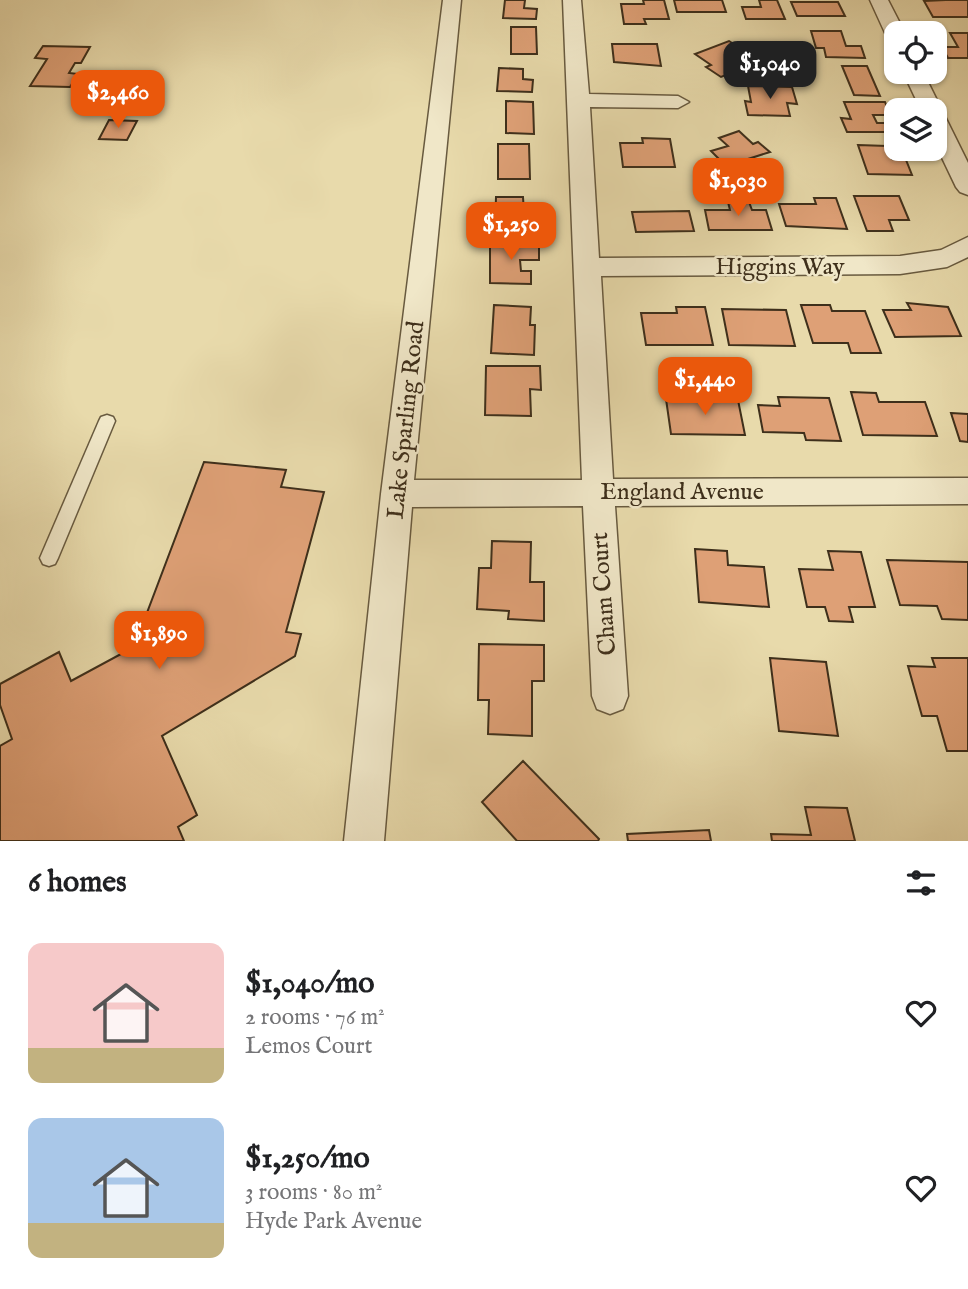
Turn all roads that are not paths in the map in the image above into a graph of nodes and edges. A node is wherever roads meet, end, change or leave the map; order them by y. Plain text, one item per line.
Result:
1 (452, 0) edge
2 (572, 0) edge
3 (879, 0) edge
4 (889, 21) edge
5 (579, 100) junction
6 (678, 102) dead end
7 (947, 144) edge
8 (968, 187) edge
9 (968, 246) edge
10 (587, 267) junction
11 (107, 421) dead end
12 (596, 491) junction
13 (968, 491) edge
14 (397, 494) junction
15 (49, 558) dead end
16 (610, 696) dead end
17 (365, 841) edge

1 - 14 street, Lake Sparling Road
2 - 5 street, Cham Court
3 - 4 street
5 - 6 street
5 - 10 street, Cham Court
7 - 8 street
9 - 10 street, Higgins Way
10 - 12 street, Cham Court
11 - 15 lane
12 - 13 street, England Avenue
12 - 14 street, England Avenue
12 - 16 street, Cham Court
14 - 17 street, Lake Sparling Road

